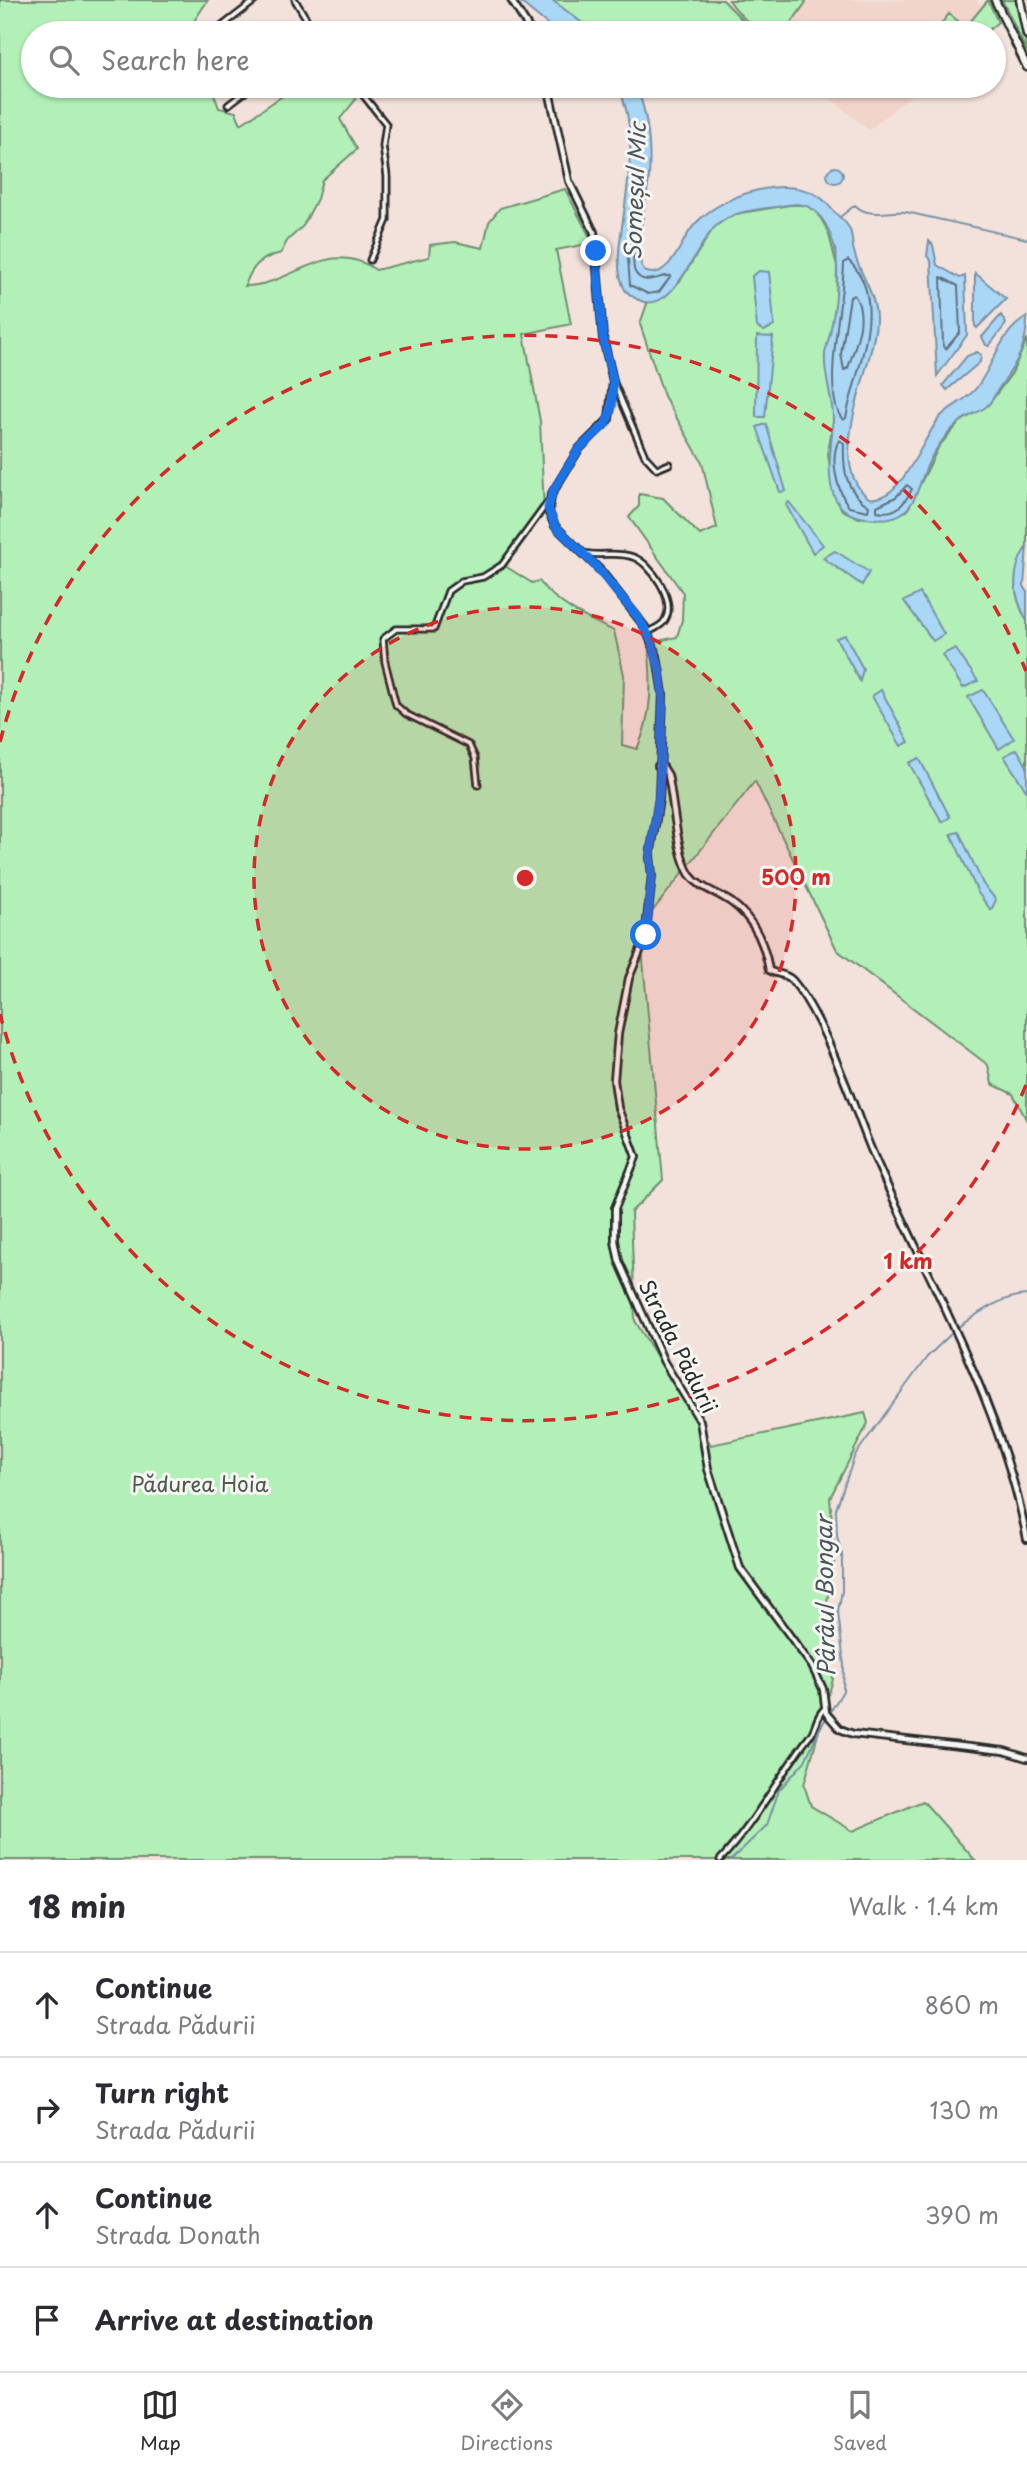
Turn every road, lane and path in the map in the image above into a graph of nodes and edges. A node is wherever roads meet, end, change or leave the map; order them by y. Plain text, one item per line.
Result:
1 (256, 0) edge
2 (295, 0) edge
3 (511, 0) edge
4 (995, 0) edge
5 (1020, 0) edge
6 (229, 21) edge
7 (308, 21) edge
8 (524, 21) edge
9 (1005, 21) edge
10 (1006, 23) edge
11 (1027, 35) edge
12 (1027, 67) edge
13 (237, 98) edge
14 (365, 98) edge
15 (551, 98) edge
16 (228, 105) dead end
17 (370, 260) dead end
18 (613, 381) junction
19 (669, 464) dead end
20 (548, 502) junction
21 (583, 552) junction
22 (648, 632) junction
23 (658, 766) junction
24 (478, 785) dead end
25 (1027, 1539) edge
26 (825, 1711) junction
27 (1027, 1758) edge
28 (720, 1860) edge

1 - 6 street
2 - 7 street
3 - 8 street
4 - 9 main road
5 - 11 main road
10 - 12 main road
13 - 16 street
14 - 17 street
15 - 18 street
18 - 19 street
18 - 20 street
20 - 21 street, Strada Pădurii
20 - 24 street
21 - 22 street, Strada Pădurii
21 - 22 street
22 - 23 street, Strada Pădurii
23 - 25 street, Strada Pădurii
23 - 26 street, Strada Pădurii
26 - 27 street, Strada Pădurii
26 - 28 street

